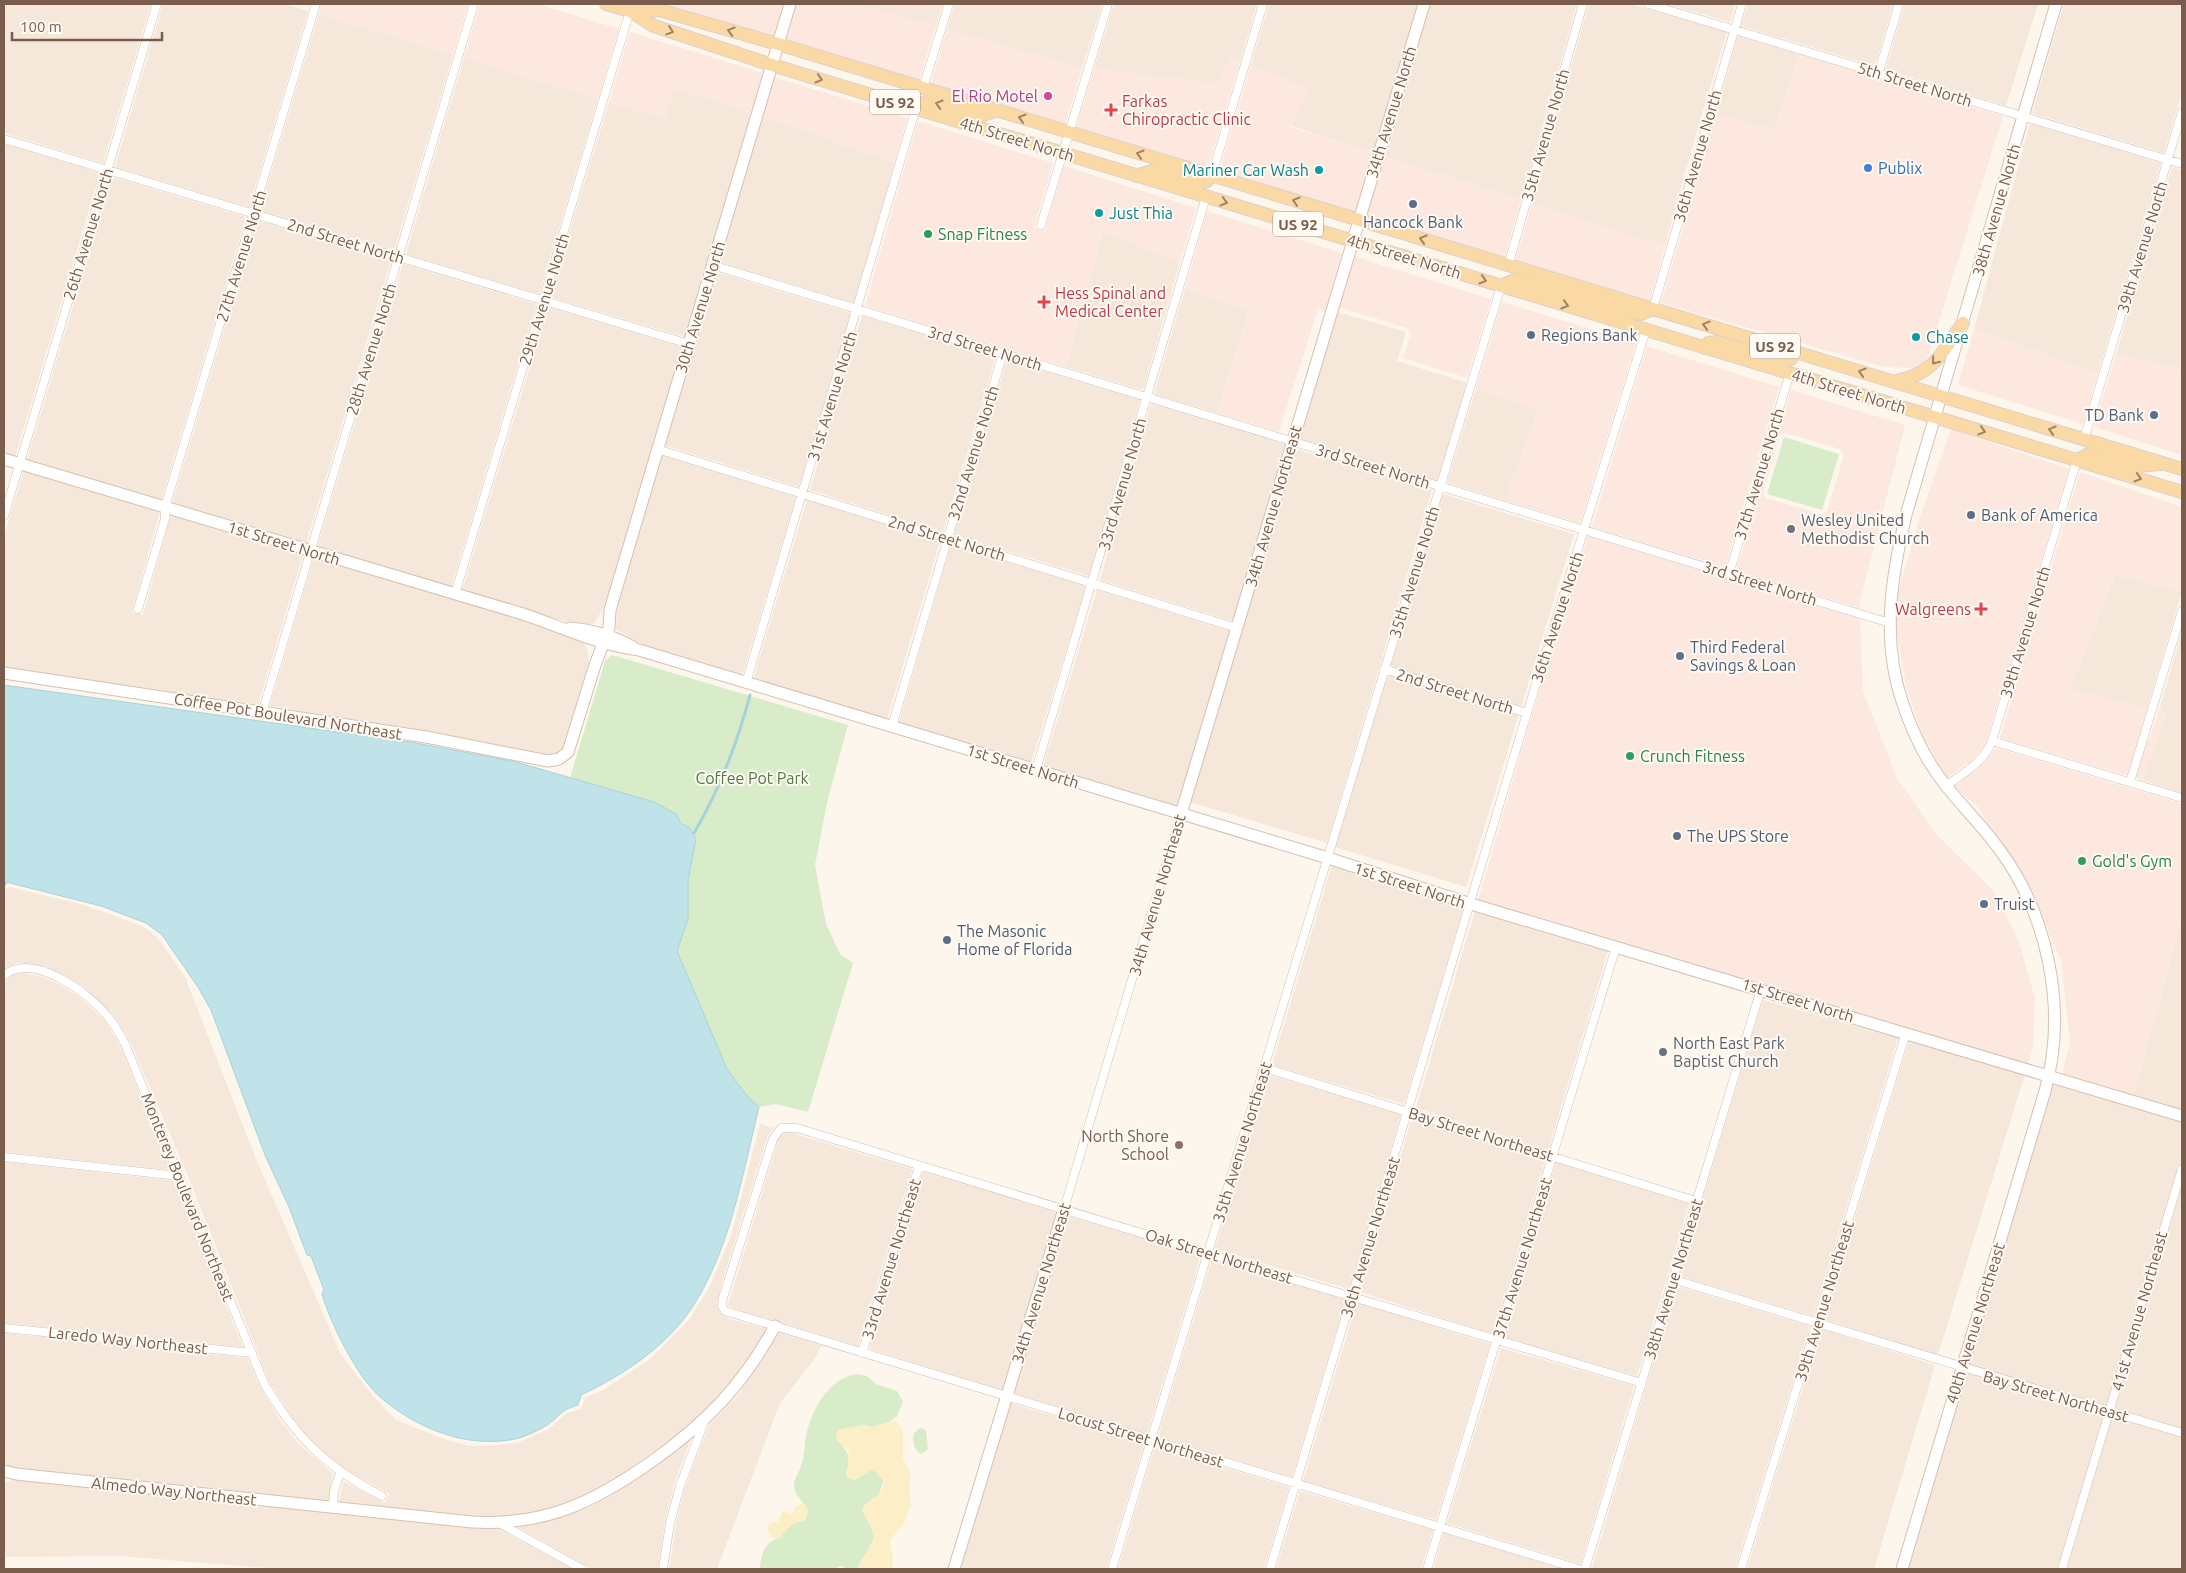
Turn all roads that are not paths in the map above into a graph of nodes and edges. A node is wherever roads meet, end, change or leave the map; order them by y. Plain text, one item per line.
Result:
1 (157, 4) edge
2 (316, 4) edge
3 (474, 4) edge
4 (606, 4) edge
5 (790, 4) edge
6 (949, 4) edge
7 (1108, 4) edge
8 (1263, 4) edge
9 (1424, 4) edge
10 (1583, 4) edge
11 (1648, 4) edge
12 (1742, 4) edge
13 (1899, 4) edge
14 (2056, 4) edge
15 (631, 7) edge
16 (1734, 29) junction
17 (778, 44) junction
18 (772, 65) junction
19 (1879, 72) junction
20 (923, 88) junction
21 (916, 108) junction
22 (997, 110) junction
23 (2182, 112) edge
24 (2023, 116) junction
25 (1069, 132) junction
26 (4, 139) edge
27 (1062, 153) junction
28 (2168, 160) junction
29 (2182, 164) edge
30 (108, 170) junction
31 (1212, 175) junction
32 (1136, 176) junction
33 (1206, 197) junction
34 (253, 214) junction
35 (1359, 220) junction
36 (1041, 225) dead end
37 (1352, 240) junction
38 (398, 257) junction
39 (712, 265) junction
40 (1508, 266) junction
41 (1501, 286) junction
42 (543, 300) junction
43 (858, 309) junction
44 (1653, 309) junction
45 (1963, 323) junction
46 (1646, 330) junction
47 (689, 344) junction
48 (1705, 348) junction
49 (1796, 352) junction
50 (1003, 353) junction
51 (1790, 373) junction
52 (1894, 382) junction
53 (1147, 397) junction
54 (1942, 397) junction
55 (1936, 417) junction
56 (2084, 439) junction
57 (1292, 441) junction
58 (657, 449) junction
59 (4, 459) edge
60 (2077, 460) junction
61 (2164, 463) junction
62 (20, 464) junction
63 (2182, 469) edge
64 (1440, 486) junction
65 (2182, 492) edge
66 (803, 494) junction
67 (165, 507) junction
68 (4, 516) edge
69 (1584, 530) junction
70 (947, 538) junction
71 (310, 551) junction
72 (1729, 574) junction
73 (1093, 583) junction
74 (456, 594) junction
75 (138, 608) dead end
76 (2182, 611) edge
77 (1890, 622) junction
78 (1237, 628) junction
79 (601, 638) junction
80 (1384, 669) junction
81 (4, 673) edge
82 (746, 683) junction
83 (263, 710) junction
84 (1527, 713) junction
85 (892, 726) junction
86 (1992, 741) junction
87 (1036, 770) junction
88 (2130, 782) junction
89 (1946, 786) junction
90 (2182, 798) edge
91 (1181, 814) junction
92 (1328, 858) junction
93 (1471, 904) junction
94 (1616, 947) junction
95 (4, 975) edge
96 (1761, 989) junction
97 (1906, 1033) junction
98 (1265, 1068) junction
99 (2049, 1076) junction
100 (1408, 1111) junction
101 (2182, 1116) edge
102 (1552, 1156) junction
103 (4, 1157) edge
104 (919, 1166) junction
105 (2182, 1169) edge
106 (180, 1176) junction
107 (1696, 1201) junction
108 (1064, 1209) junction
109 (1208, 1252) junction
110 (1672, 1280) junction
111 (726, 1289) joint
112 (1353, 1296) junction
113 (1817, 1322) junction
114 (775, 1326) junction
115 (4, 1328) edge
116 (1497, 1341) junction
117 (252, 1353) junction
118 (862, 1353) junction
119 (1961, 1368) junction
120 (1642, 1383) junction
121 (1006, 1397) junction
122 (2110, 1411) junction
123 (704, 1422) junction
124 (2182, 1433) edge
125 (1151, 1441) junction
126 (4, 1471) edge
127 (340, 1473) junction
128 (16, 1474) junction
129 (4, 1476) edge
130 (1296, 1484) junction
131 (382, 1496) dead end
132 (333, 1507) junction
133 (501, 1524) junction
134 (1440, 1526) junction
135 (582, 1569) edge
136 (663, 1569) edge
137 (954, 1569) edge
138 (1112, 1569) edge
139 (1270, 1569) edge
140 (1427, 1569) edge
141 (1579, 1569) edge
142 (1585, 1569) edge
143 (1741, 1569) edge
144 (1902, 1569) edge
145 (2062, 1569) edge

1 - 30 street, 26th Avenue North
2 - 34 street, 27th Avenue North
3 - 38 street, 28th Avenue North
4 - 15 main road, 4th Street North / US 92
5 - 17 street, 30th Avenue North
6 - 20 street
7 - 25 street
8 - 31 street
9 - 35 street, 34th Avenue North
10 - 40 street, 35th Avenue North
11 - 16 street, 5th Street North
12 - 16 street, 36th Avenue North
13 - 19 street
14 - 24 street, 38th Avenue North
17 -> 15 main road, 4th Street North / US 92
15 -> 18 main road, 4th Street North / US 92
15 - 42 street, 29th Avenue North
16 - 19 street, 5th Street North
16 - 44 street, 36th Avenue North
17 - 18 street, 30th Avenue North
17 - 20 main road, 4th Street North / US 92
18 -> 21 main road, 4th Street North / US 92
18 - 39 street, 30th Avenue North
19 - 24 street, 5th Street North
20 - 22 main road, 4th Street North / US 92
22 -> 21 main road
21 - 27 main road, 4th Street North / US 92
21 - 43 street, 31st Avenue North
25 -> 22 main road, 4th Street North / US 92
23 - 28 street, 39th Avenue North
24 - 28 street, 5th Street North
24 - 45 street, 38th Avenue North
25 - 27 street
31 -> 25 main road, 4th Street North / US 92
26 - 30 street, 2nd Street North
27 - 32 main road, 4th Street North / US 92
27 - 36 street
28 - 29 street, 5th Street North
28 - 56 street, 39th Avenue North
30 - 34 street, 2nd Street North
30 - 62 street, 26th Avenue North
31 - 32 main road
35 -> 31 main road, 4th Street North / US 92
32 - 33 main road, 4th Street North / US 92
33 -> 37 main road, 4th Street North / US 92
33 - 53 street, 33rd Avenue North
34 - 38 street, 2nd Street North
34 - 67 street, 27th Avenue North
35 - 37 street, 34th Avenue Northeast
40 -> 35 main road, 4th Street North / US 92
37 -> 41 main road, 4th Street North / US 92
37 - 57 street, 34th Avenue Northeast
38 - 42 street, 2nd Street North
38 - 71 street, 28th Avenue North
39 - 43 street, 3rd Street North
39 - 47 street, 30th Avenue North
40 - 44 main road, 4th Street North / US 92
41 - 44 main road
41 -> 46 main road, 4th Street North / US 92
41 - 64 street, 35th Avenue North
42 - 47 street, 2nd Street North
42 - 74 street, 29th Avenue North
43 - 50 street, 3rd Street North
43 - 66 street, 31st Avenue North
49 -> 44 main road, 4th Street North / US 92
45 -> 52 main road
45 - 54 street, 38th Avenue North
46 - 48 main road, 4th Street North / US 92
46 - 69 street, 36th Avenue North
47 - 58 street, 30th Avenue North
48 - 49 main road
48 - 51 main road, 4th Street North / US 92
52 -> 49 main road, 4th Street North / US 92
50 - 53 street, 3rd Street North
50 - 70 street, 32nd Avenue North
51 - 55 main road, 4th Street North / US 92
51 - 72 street, 37th Avenue North
52 - 54 main road, 4th Street North / US 92
53 - 57 street, 3rd Street North
53 - 73 street, 33rd Avenue North
54 - 55 street, 38th Avenue North
56 -> 54 main road, 4th Street North / US 92
55 -> 60 main road, 4th Street North / US 92
55 - 77 street
56 - 61 main road, 4th Street North / US 92
57 - 64 street, 3rd Street North
57 - 78 street, 34th Avenue Northeast
58 - 66 street, 2nd Street North
58 - 79 street, 30th Avenue North
59 - 62 street, 1st Street North
60 - 61 main road
60 -> 65 main road, 4th Street North / US 92
60 - 86 street, 39th Avenue North
61 - 63 main road, 4th Street North / US 92
62 - 67 street, 1st Street North
62 - 68 street, 26th Avenue North
64 - 69 street, 3rd Street North
64 - 80 street, 35th Avenue North
66 - 70 street, 2nd Street North
66 - 82 street, 31st Avenue North
67 - 71 street, 1st Street North
67 - 75 street, 27th Avenue North
69 - 72 street, 3rd Street North
69 - 84 street, 36th Avenue North
70 - 73 street, 2nd Street North
70 - 85 street, 32nd Avenue North
71 - 74 street, 1st Street North
71 - 83 street, 28th Avenue North
72 - 77 street, 3rd Street North
73 - 78 street, 2nd Street North
73 - 87 street, 33rd Avenue North
74 - 79 street, 1st Street North
76 - 88 street
77 - 89 street
78 - 91 street, 34th Avenue Northeast
79 - 82 street, 1st Street North
79 - 83 street, Coffee Pot Boulevard Northeast
80 - 84 street, 2nd Street North
80 - 92 street, 35th Avenue North
81 - 83 street, Coffee Pot Boulevard Northeast
82 - 85 street, 1st Street North
84 - 93 street, 36th Avenue North
85 - 87 street, 1st Street North
86 - 88 street
86 - 89 street, 39th Avenue North
87 - 91 street, 1st Street North
88 - 90 street
89 - 99 street
91 - 92 street, 1st Street North
91 - 108 street, 34th Avenue Northeast
92 - 93 street, 1st Street North
92 - 98 street, 35th Avenue Northeast
93 - 94 street, 1st Street North
93 - 100 street, 36th Avenue Northeast
94 - 96 street, 1st Street North
94 - 102 street, 37th Avenue Northeast
95 - 106 street, Monterey Boulevard Northeast
96 - 97 street, 1st Street North
96 - 107 street, 38th Avenue Northeast
97 - 99 street, 1st Street North
97 - 113 street, 39th Avenue Northeast
98 - 100 street, Bay Street Northeast
98 - 109 street, 35th Avenue Northeast
99 - 101 street, 1st Street North
99 - 119 street, 40th Avenue Northeast
100 - 102 street, Bay Street Northeast
100 - 112 street, 36th Avenue Northeast
102 - 107 street, Bay Street Northeast
102 - 116 street, 37th Avenue Northeast
103 - 106 street
104 - 108 street, Oak Street Northeast
104 - 111 street, Oak Street Northeast
104 - 118 street, 33rd Avenue Northeast
105 - 122 street, 41st Avenue Northeast
106 - 117 street, Monterey Boulevard Northeast
107 - 110 street, 38th Avenue Northeast
108 - 109 street, Oak Street Northeast
108 - 121 street, 34th Avenue Northeast
109 - 112 street, Oak Street Northeast
109 - 125 street, 35th Avenue Northeast
110 - 113 street, Bay Street Northeast
110 - 120 street, 38th Avenue Northeast
111 - 114 street, Locust Street Northeast
112 - 116 street, Oak Street Northeast
112 - 130 street, 36th Avenue Northeast
113 - 119 street, Bay Street Northeast
113 - 143 street, 39th Avenue Northeast
114 - 118 street, Locust Street Northeast
114 - 123 street
115 - 117 street, Laredo Way Northeast
116 - 120 street, Oak Street Northeast
116 - 134 street, 37th Avenue Northeast
117 - 127 street, Monterey Boulevard Northeast
118 - 121 street, Locust Street Northeast
119 - 122 street, Bay Street Northeast
119 - 144 street, 40th Avenue Northeast
120 - 142 street, 38th Avenue Northeast
121 - 125 street, Locust Street Northeast
121 - 137 street, 34th Avenue Northeast
122 - 124 street, Bay Street Northeast
122 - 145 street, 41st Avenue Northeast
123 - 133 street
123 - 136 street
125 - 130 street, Locust Street Northeast
125 - 138 street, 35th Avenue Northeast
126 - 128 street, Almedo Way Northeast
127 - 131 street, Monterey Boulevard Northeast
127 - 132 street
128 - 129 street, Almedo Way Northeast
128 - 132 street, Almedo Way Northeast
130 - 134 street, Locust Street Northeast
130 - 139 street, 36th Avenue Northeast
132 - 133 street
133 - 135 street
134 - 140 street, 37th Avenue Northeast
134 - 141 street, Locust Street Northeast

